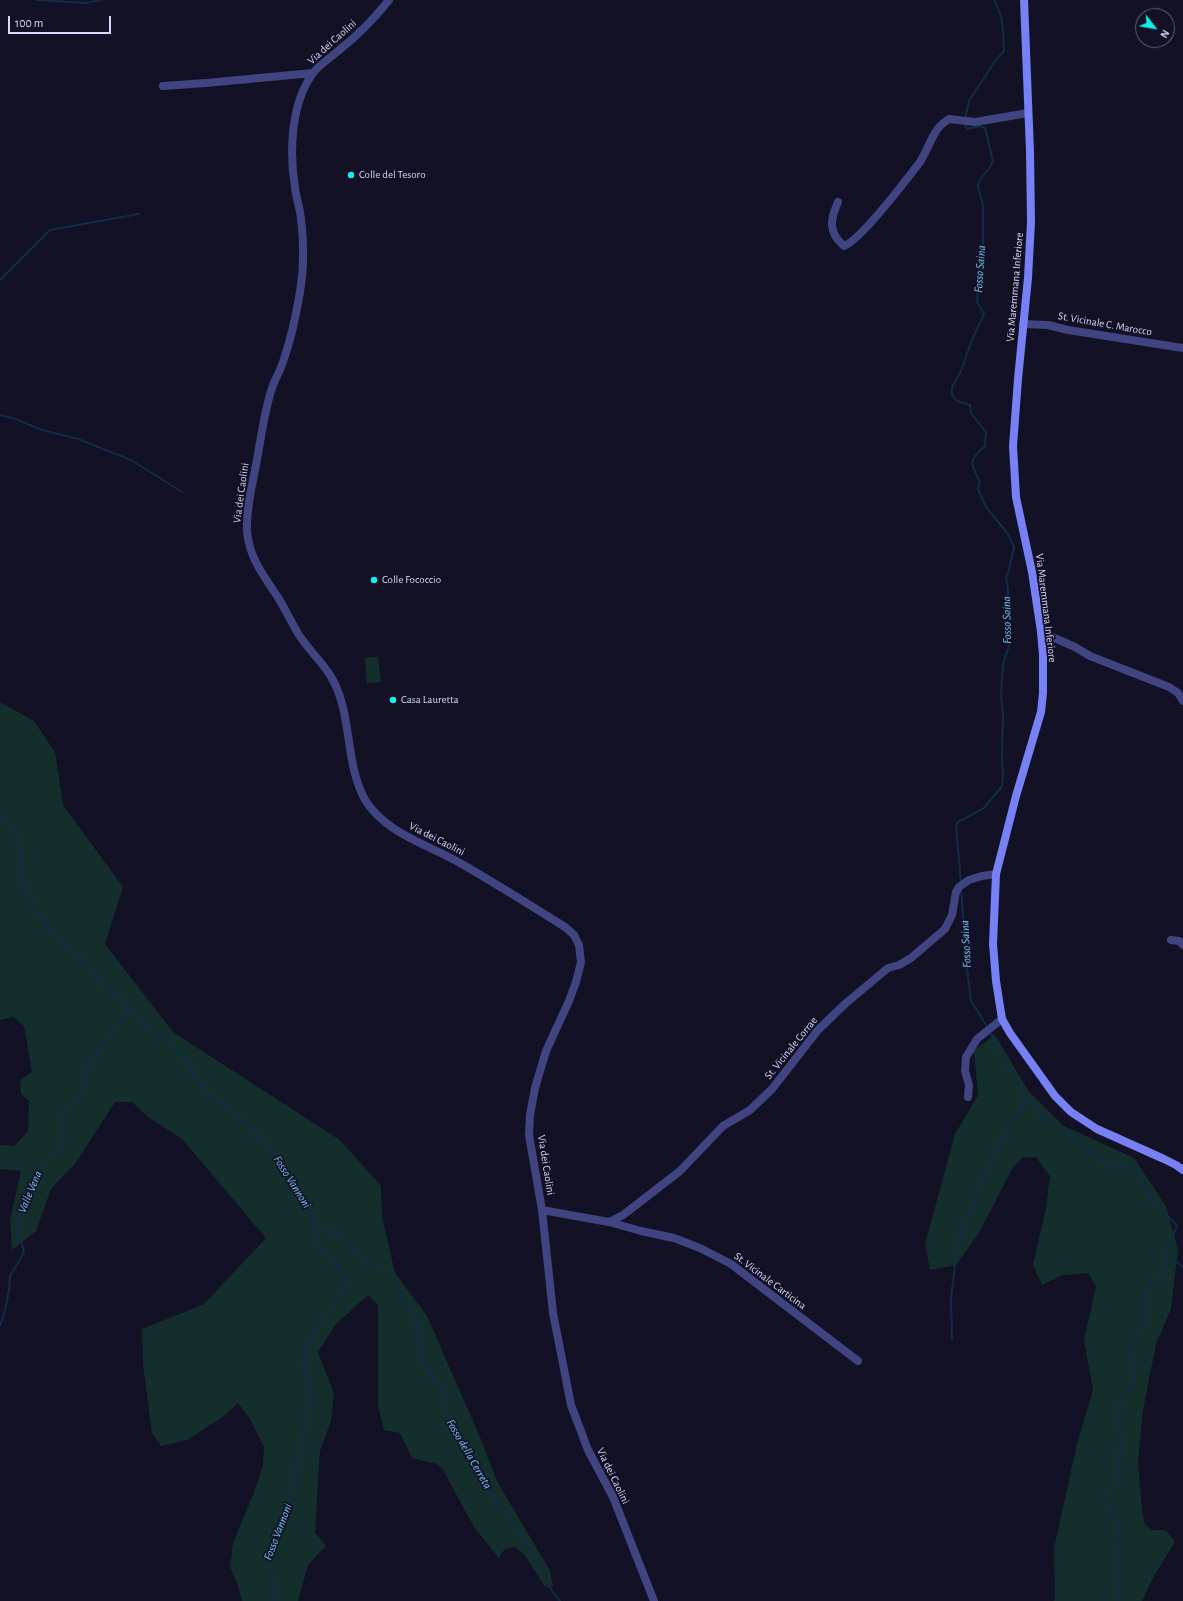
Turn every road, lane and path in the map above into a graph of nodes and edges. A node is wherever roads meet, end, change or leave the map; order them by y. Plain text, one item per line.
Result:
1 (389, 0) edge
2 (1024, 0) edge
3 (313, 73) junction
4 (163, 86) dead end
5 (1028, 113) junction
6 (838, 202) dead end
7 (1023, 324) junction
8 (1183, 348) edge
9 (1041, 632) junction
10 (1183, 701) edge
11 (996, 874) junction
12 (1171, 940) dead end
13 (1183, 945) edge
14 (1002, 1019) junction
15 (968, 1097) dead end
16 (1183, 1170) edge
17 (542, 1210) junction
18 (609, 1222) junction
19 (858, 1361) dead end
20 (654, 1601) edge

1 - 3 street, Via dei Caolini
2 - 5 main road, Via Maremmana Inferiore
3 - 4 street
3 - 17 street, Via dei Caolini
5 - 6 street
5 - 7 main road, Via Maremmana Inferiore
7 - 8 street, St. Vicinale C. Marocco
7 - 9 main road, Via Maremmana Inferiore
9 - 10 street
9 - 11 main road, Via Maremmana Inferiore
11 - 14 main road, Via Maremmana Inferiore
11 - 18 street, St. Vicinale Corrae
12 - 13 street
14 - 15 street
14 - 16 main road, Via Maremmana Inferiore
17 - 18 street, St. Vicinale Carticina
17 - 20 street, Via dei Caolini
18 - 19 street, St. Vicinale Carticina

